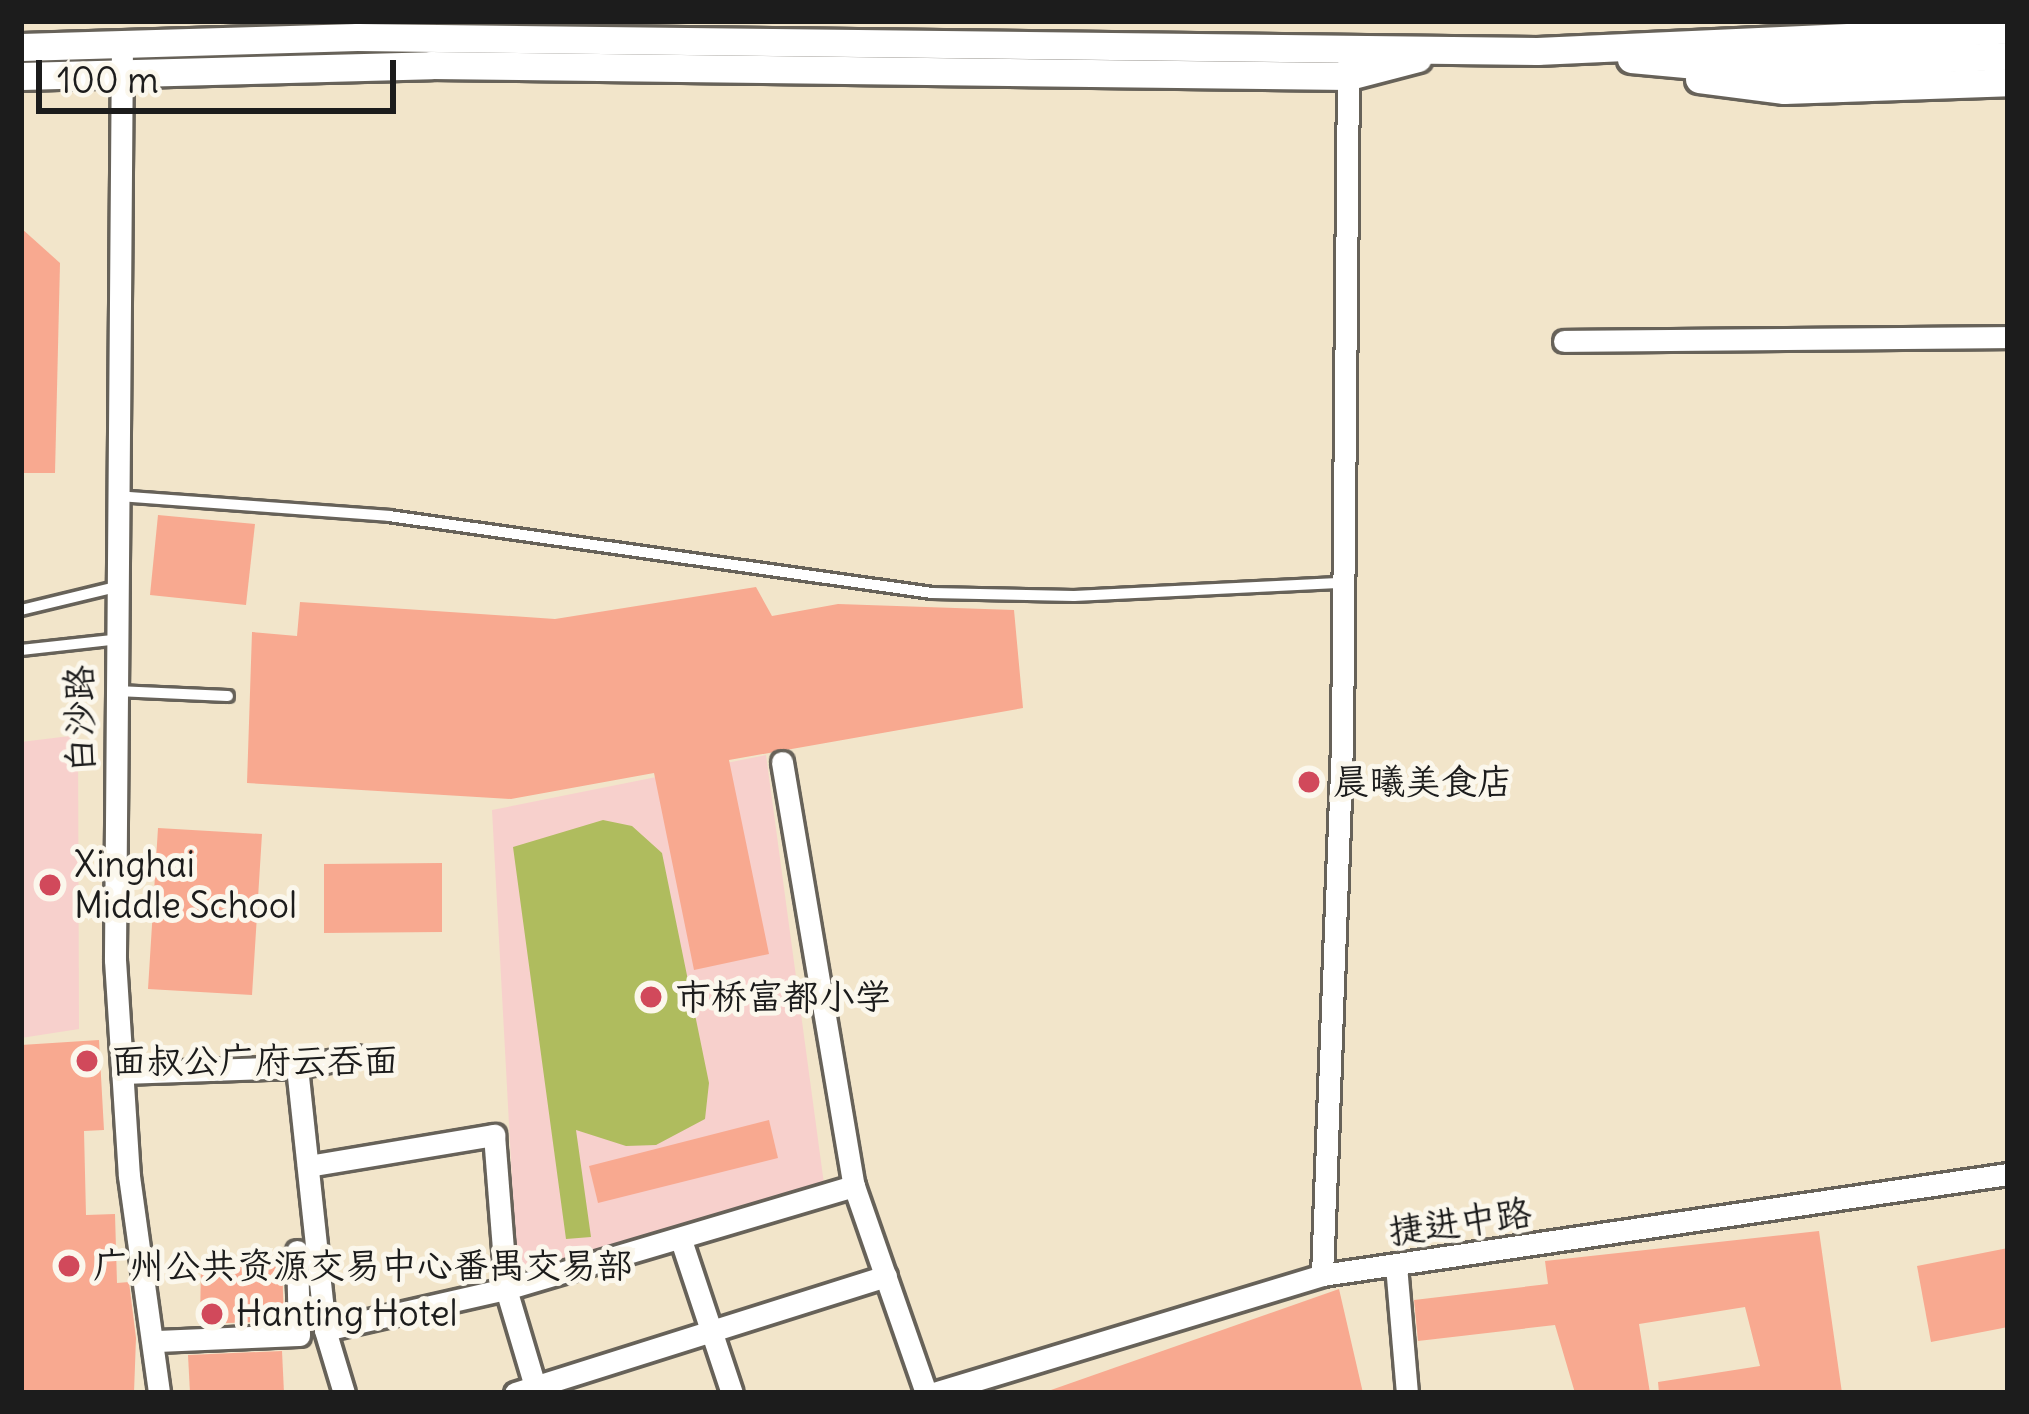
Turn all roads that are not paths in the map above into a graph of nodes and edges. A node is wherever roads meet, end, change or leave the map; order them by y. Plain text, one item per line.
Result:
1 (357, 29) edge
2 (509, 30) edge
3 (2008, 30) edge
4 (122, 41) junction
5 (21, 47) edge
6 (1538, 51) junction
7 (2008, 56) edge
8 (1644, 60) junction
9 (1348, 63) junction
10 (431, 65) junction
11 (21, 76) edge
12 (117, 76) junction
13 (2008, 82) edge
14 (2008, 337) edge
15 (1564, 341) dead end
16 (113, 495) junction
17 (1339, 583) junction
18 (112, 588) junction
19 (21, 610) edge
20 (112, 640) junction
21 (21, 650) edge
22 (113, 691) junction
23 (228, 696) dead end
24 (782, 763) dead end
25 (356, 1056) dead end
26 (297, 1066) junction
27 (122, 1073) junction
28 (308, 1166) junction
29 (2008, 1174) edge
30 (854, 1186) junction
31 (681, 1240) junction
32 (297, 1251) dead end
33 (1396, 1264) junction
34 (1322, 1275) junction
35 (886, 1276) junction
36 (506, 1289) junction
37 (326, 1330) junction
38 (710, 1333) junction
39 (156, 1341) junction
40 (529, 1391) edge
41 (159, 1393) edge
42 (344, 1393) edge
43 (732, 1393) edge
44 (930, 1393) edge
45 (1407, 1393) edge

1 - 2 main road
1 - 4 main road
1 - 10 main road
2 - 9 main road
3 - 6 main road
4 - 5 main road
4 - 12 street, 白沙路
6 - 8 main road
6 - 9 main road
7 - 8 main road
8 - 13 main road
9 - 10 main road
9 - 17 street
10 - 12 main road
11 - 12 main road
12 - 16 street, 白沙路
14 - 15 street
16 - 17 lane
16 - 18 street, 白沙路
17 - 34 street
18 - 19 lane
18 - 20 street, 白沙路
20 - 21 lane
20 - 22 street, 白沙路
22 - 23 lane
22 - 27 street, 白沙路
24 - 30 street
25 - 26 street
26 - 27 street
26 - 28 street
27 - 39 street, 白沙路
28 - 36 street
28 - 37 street
29 - 33 street, 捷进中路
30 - 31 street
30 - 35 street
31 - 36 street
31 - 38 street
32 - 39 street
33 - 34 street, 捷进中路
33 - 45 street
34 - 44 street, 捷进中路
35 - 38 street
35 - 44 street
36 - 37 street
36 - 40 street
37 - 42 street
38 - 40 street
38 - 43 street
39 - 41 street, 白沙路

